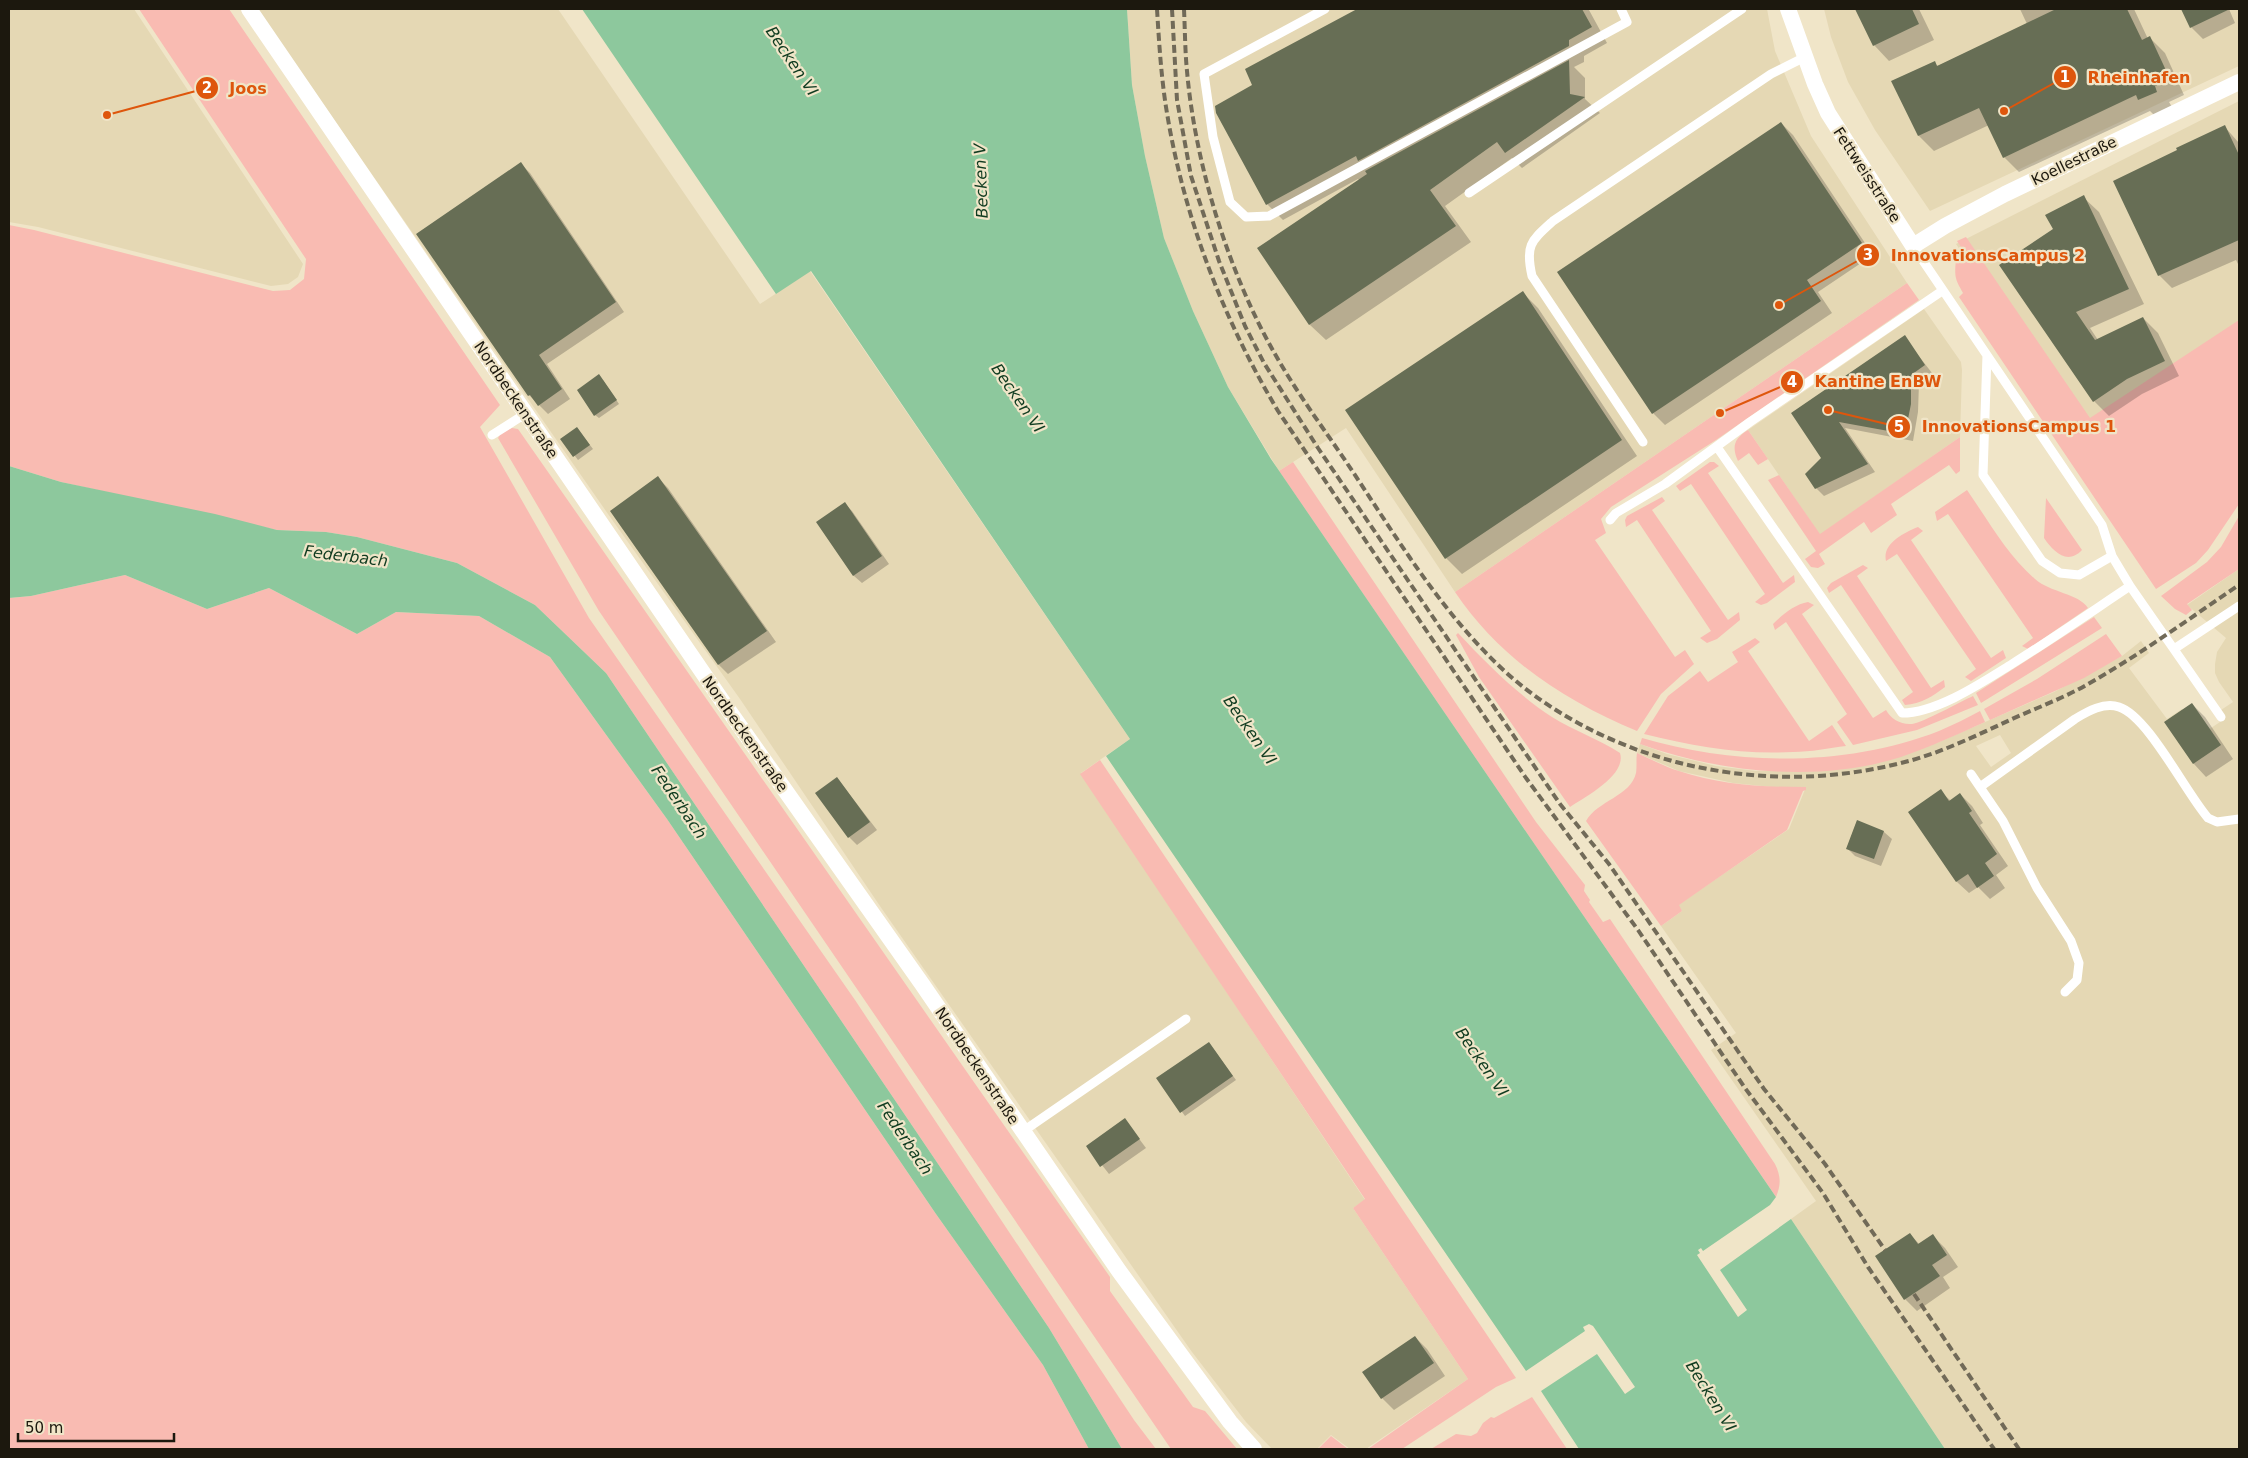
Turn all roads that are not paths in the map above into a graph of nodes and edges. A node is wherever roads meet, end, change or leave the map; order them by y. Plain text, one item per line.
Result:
1 (249, 9) edge
2 (1325, 9) edge
3 (1621, 9) edge
4 (1742, 9) edge
5 (1788, 9) edge
6 (1805, 57) junction
7 (2239, 82) edge
8 (1470, 193) dead end
9 (1913, 246) junction
10 (1942, 291) junction
11 (1986, 355) junction
12 (525, 414) junction
13 (492, 435) dead end
14 (1644, 442) dead end
15 (1717, 447) junction
16 (1610, 520) dead end
17 (2112, 556) junction
18 (2130, 586) junction
19 (2239, 606) edge
20 (2174, 649) junction
21 (2221, 717) dead end
22 (1970, 774) dead end
23 (1980, 787) junction
24 (2239, 819) edge
25 (2066, 992) dead end
26 (1186, 1019) dead end
27 (1022, 1132) junction
28 (1254, 1449) edge

1 - 12 street, Nordbeckenstraße
2 - 3 lane
4 - 8 lane
5 - 6 street, Fettweisstraße
6 - 9 street, Fettweisstraße
6 - 14 lane
7 - 9 street, Koellestraße
9 - 10 lane, Fettweisstraße
10 - 11 lane, Fettweisstraße
10 - 15 lane
11 - 17 lane, Fettweisstraße
11 - 17 lane
12 - 13 lane
12 - 27 street, Nordbeckenstraße
15 - 16 lane
15 - 18 lane
17 - 18 lane, Fettweisstraße
18 - 20 lane, Fettweisstraße
19 - 20 lane
20 - 21 lane, Fettweisstraße
22 - 23 lane
23 - 24 lane
23 - 25 lane
26 - 27 lane
27 - 28 street, Nordbeckenstraße

